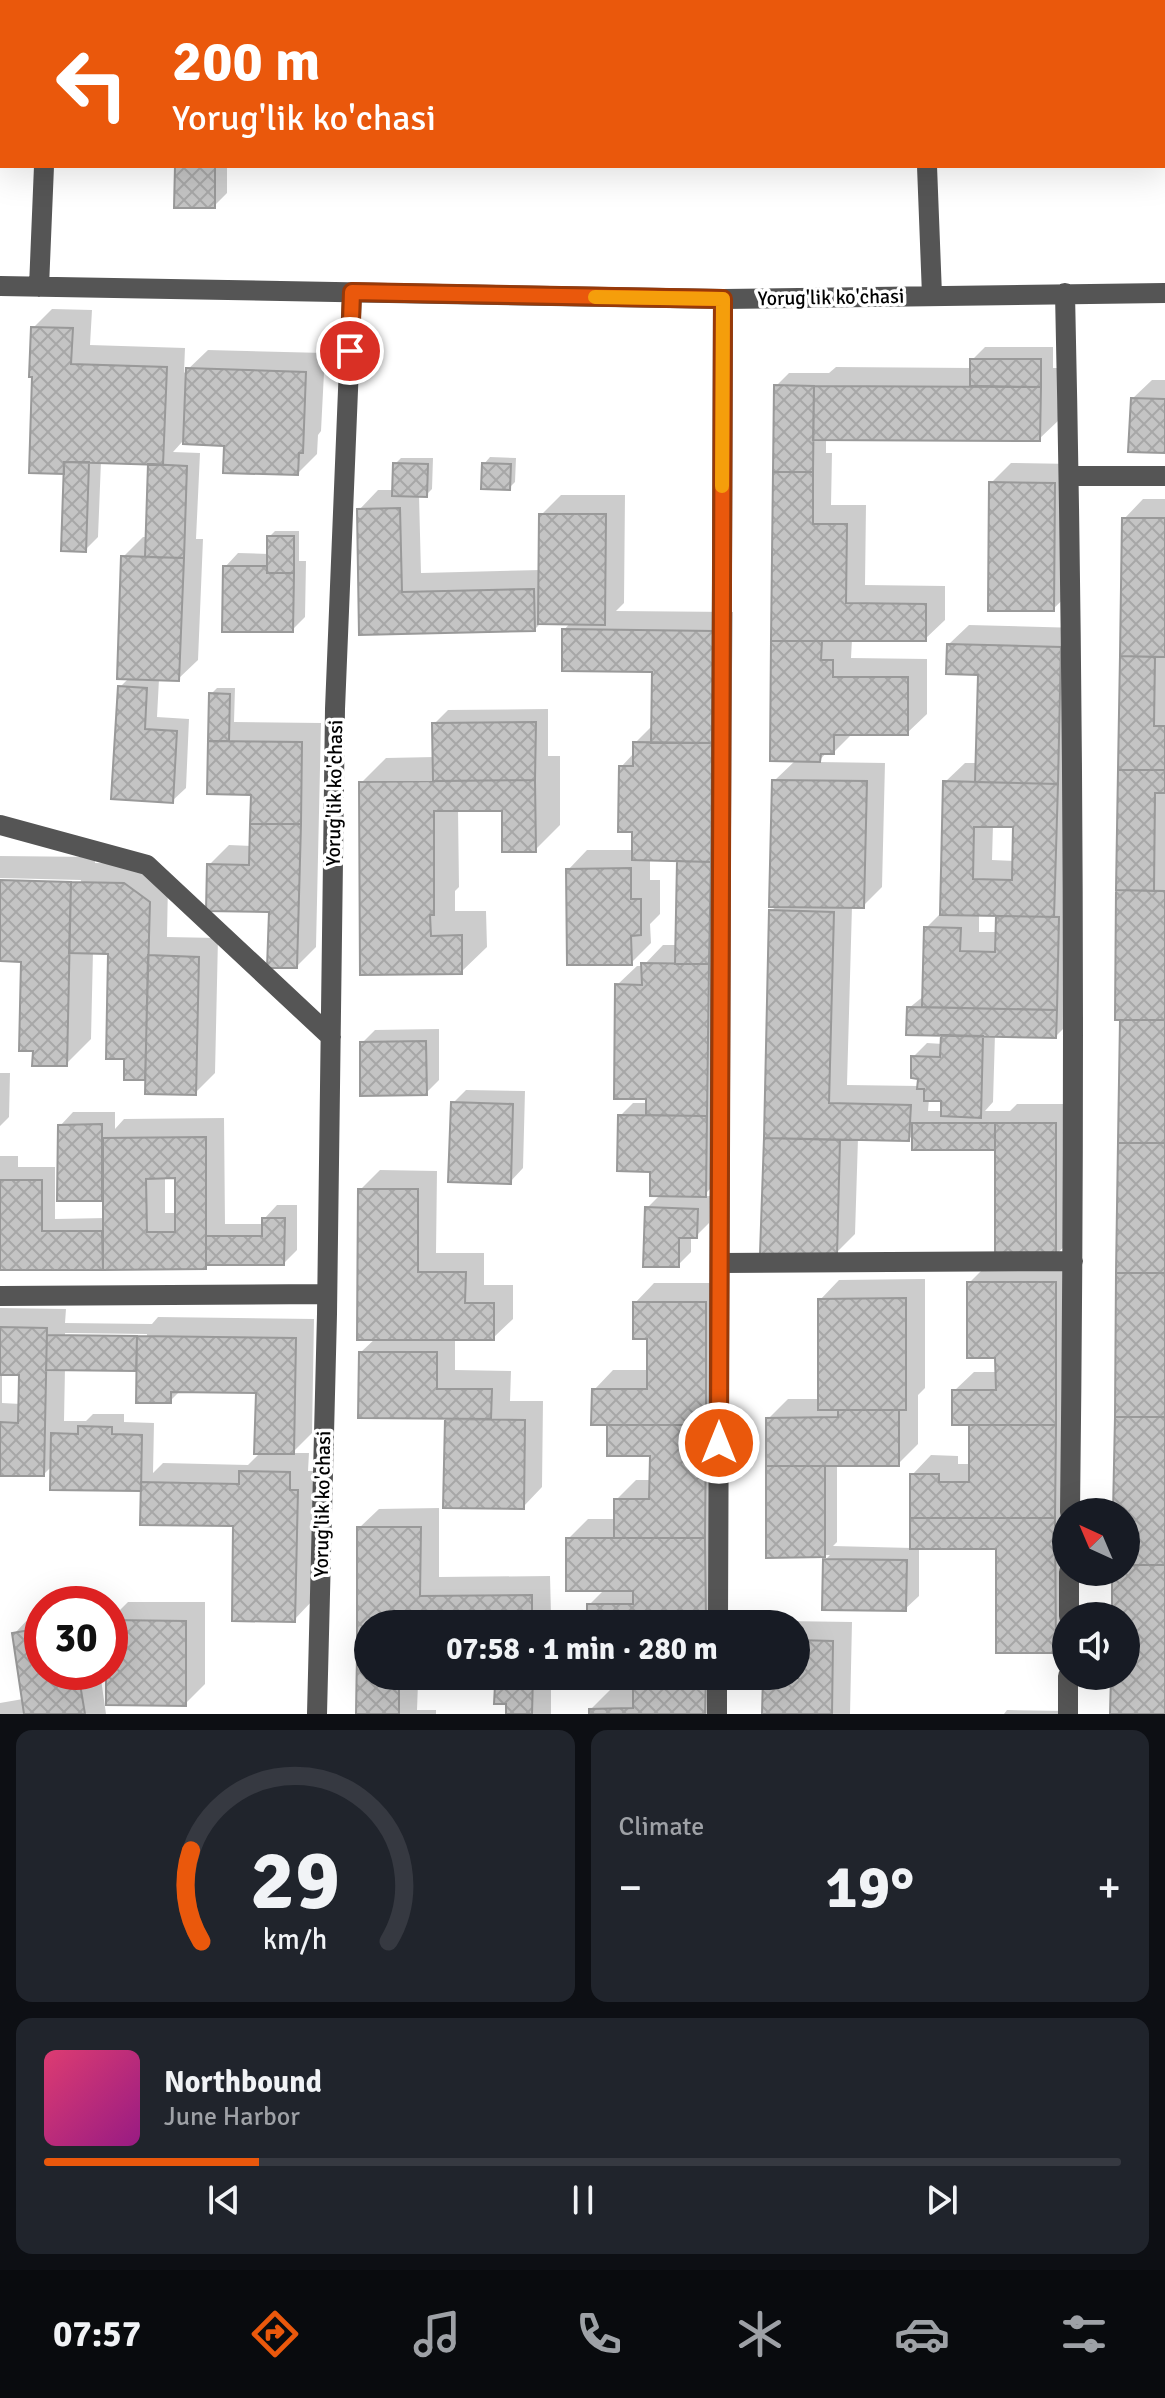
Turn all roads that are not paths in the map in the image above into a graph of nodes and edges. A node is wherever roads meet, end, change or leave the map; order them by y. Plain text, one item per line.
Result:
1 (44, 168) edge
2 (927, 168) edge
3 (0, 286) edge
4 (39, 287) junction
5 (352, 292) junction
6 (1065, 293) junction
7 (1165, 293) edge
8 (932, 295) junction
9 (723, 299) junction
10 (1069, 476) junction
11 (1165, 476) edge
12 (0, 825) edge
13 (331, 1037) junction
14 (1073, 1261) junction
15 (720, 1263) junction
16 (325, 1294) junction
17 (0, 1296) edge
18 (1070, 1498) edge
19 (718, 1610) edge
20 (717, 1690) edge
21 (1068, 1690) edge
22 (317, 1714) edge
23 (717, 1714) edge
24 (1068, 1714) edge

1 - 4 street
2 - 8 street
3 - 4 street, Yorug'lik ko'chasi
4 - 5 street, Yorug'lik ko'chasi
5 - 9 street, Yorug'lik ko'chasi
5 - 13 street, Yorug'lik ko'chasi
6 - 7 street, Yorug'lik ko'chasi
6 - 8 street, Yorug'lik ko'chasi
6 - 10 street
8 - 9 street, Yorug'lik ko'chasi
9 - 15 street
10 - 11 street
10 - 14 street
12 - 13 street
13 - 16 street, Yorug'lik ko'chasi
14 - 15 street
14 - 18 street
15 - 19 street
16 - 17 street
16 - 22 street, Yorug'lik ko'chasi
20 - 23 street
21 - 24 street

